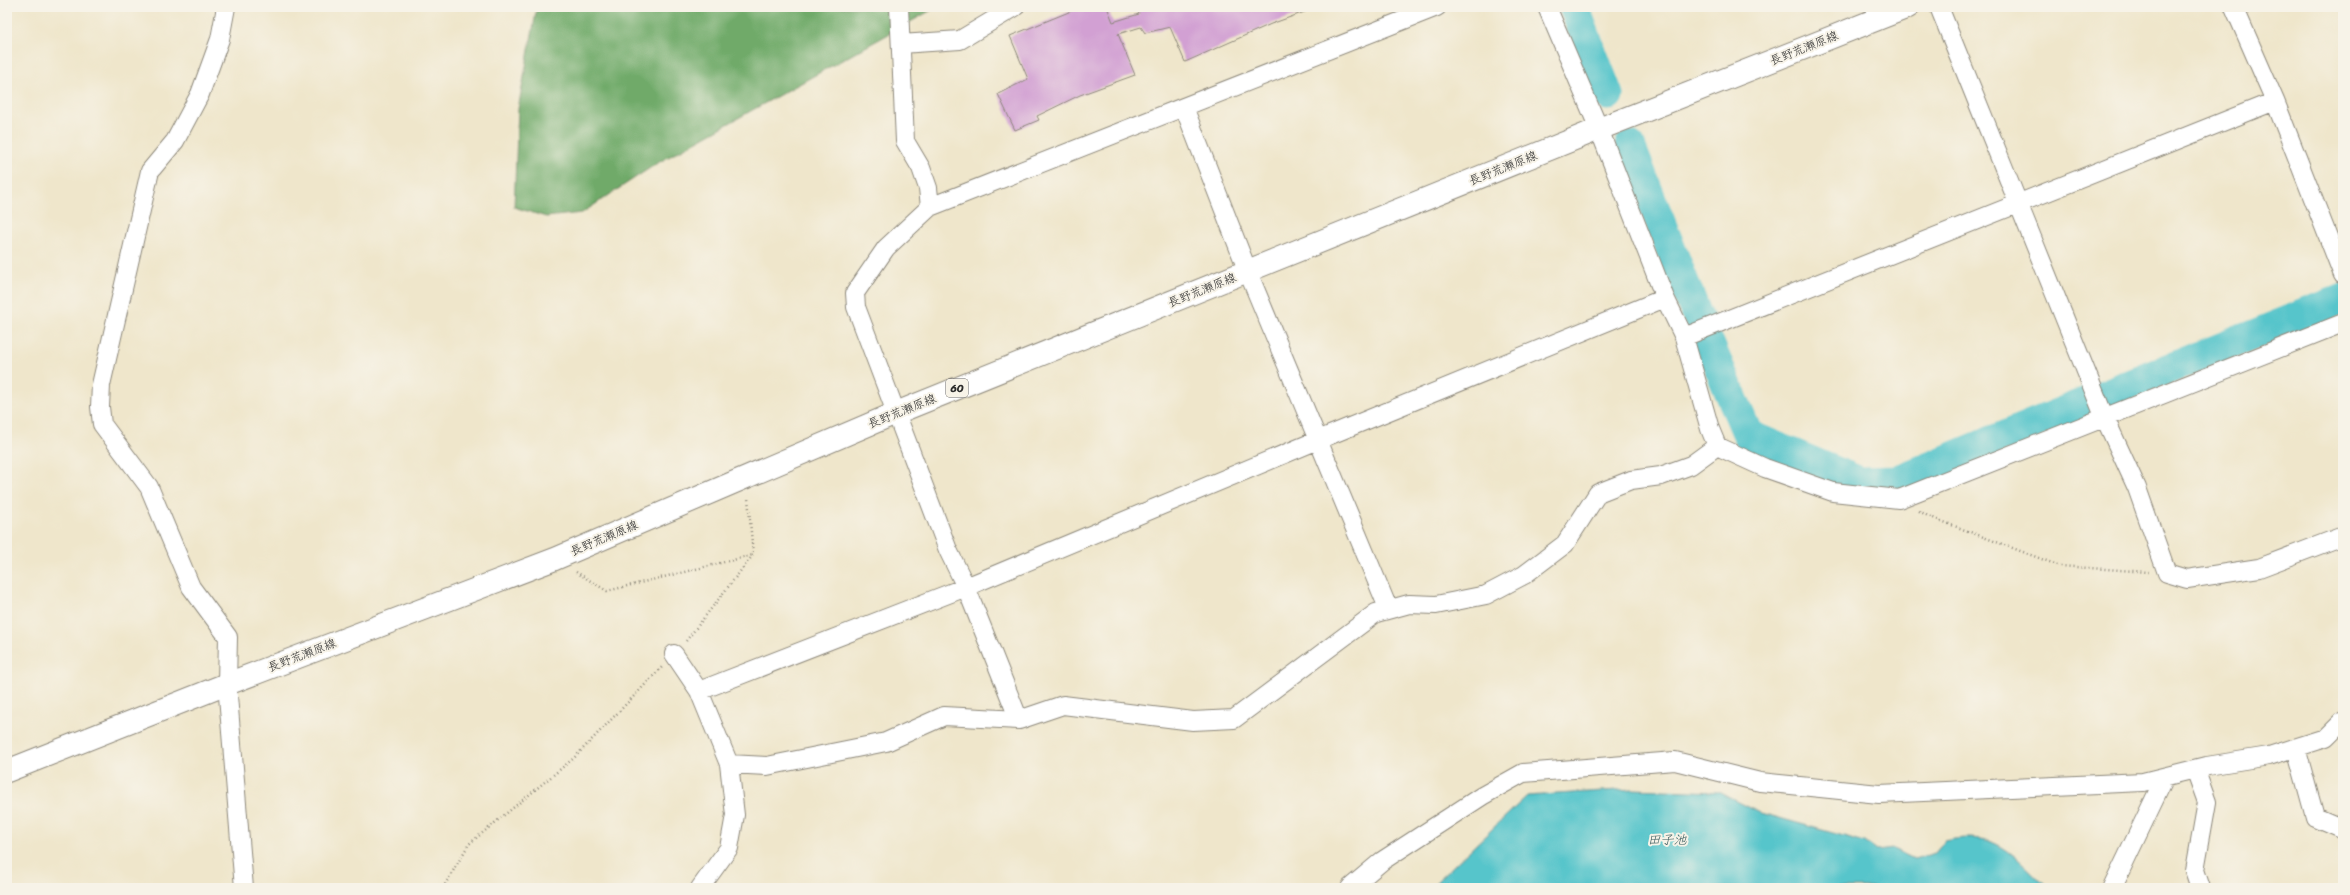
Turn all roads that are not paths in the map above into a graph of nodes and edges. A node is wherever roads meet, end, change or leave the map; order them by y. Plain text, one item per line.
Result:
1 (226, 7) edge
2 (899, 7) edge
3 (1015, 7) edge
4 (1437, 7) edge
5 (1547, 7) edge
6 (1908, 7) edge
7 (1939, 7) edge
8 (2234, 7) edge
9 (901, 44) junction
10 (2275, 101) junction
11 (1184, 107) junction
12 (1599, 129) junction
13 (2019, 203) junction
14 (930, 207) junction
15 (1248, 272) junction
16 (2342, 272) edge
17 (1666, 298) junction
18 (2343, 323) edge
19 (1689, 335) junction
20 (2103, 412) junction
21 (896, 413) junction
22 (1318, 440) junction
23 (1717, 446) junction
24 (2343, 536) edge
25 (966, 587) junction
26 (1388, 608) junction
27 (674, 654) road end
28 (227, 684) junction
29 (699, 691) junction
30 (1019, 720) junction
31 (2343, 721) edge
32 (2296, 748) junction
33 (729, 764) junction
34 (2195, 769) junction
35 (7, 771) edge
36 (2165, 777) junction
37 (2343, 829) edge
38 (244, 888) edge
39 (700, 888) edge
40 (1350, 888) edge
41 (2112, 888) edge
42 (2201, 888) edge

1 - 28 street
2 - 9 street
3 - 9 street
4 - 11 street
5 - 12 street
6 - 12 main road, 長野荒瀬原線 / 60
7 - 13 street
8 - 10 street
9 - 14 street
10 - 13 street
10 - 16 street
11 - 14 street
11 - 15 street
12 - 15 main road, 長野荒瀬原線 / 60
12 - 17 street
13 - 19 street
13 - 20 street
14 - 21 street
15 - 21 main road, 長野荒瀬原線 / 60
15 - 22 street
17 - 19 street
17 - 22 street
18 - 20 street
19 - 23 street
20 - 23 street
20 - 24 street
21 - 25 street
21 - 28 main road, 長野荒瀬原線 / 60
22 - 25 street
22 - 26 street
23 - 26 street
25 - 29 street
25 - 30 street
26 - 30 street
27 - 29 street
28 - 35 main road, 長野荒瀬原線 / 60
28 - 38 street
29 - 33 street
30 - 33 street
31 - 32 street
32 - 34 street
32 - 37 street
33 - 39 street
34 - 36 street
34 - 42 street
36 - 40 street
36 - 41 street

